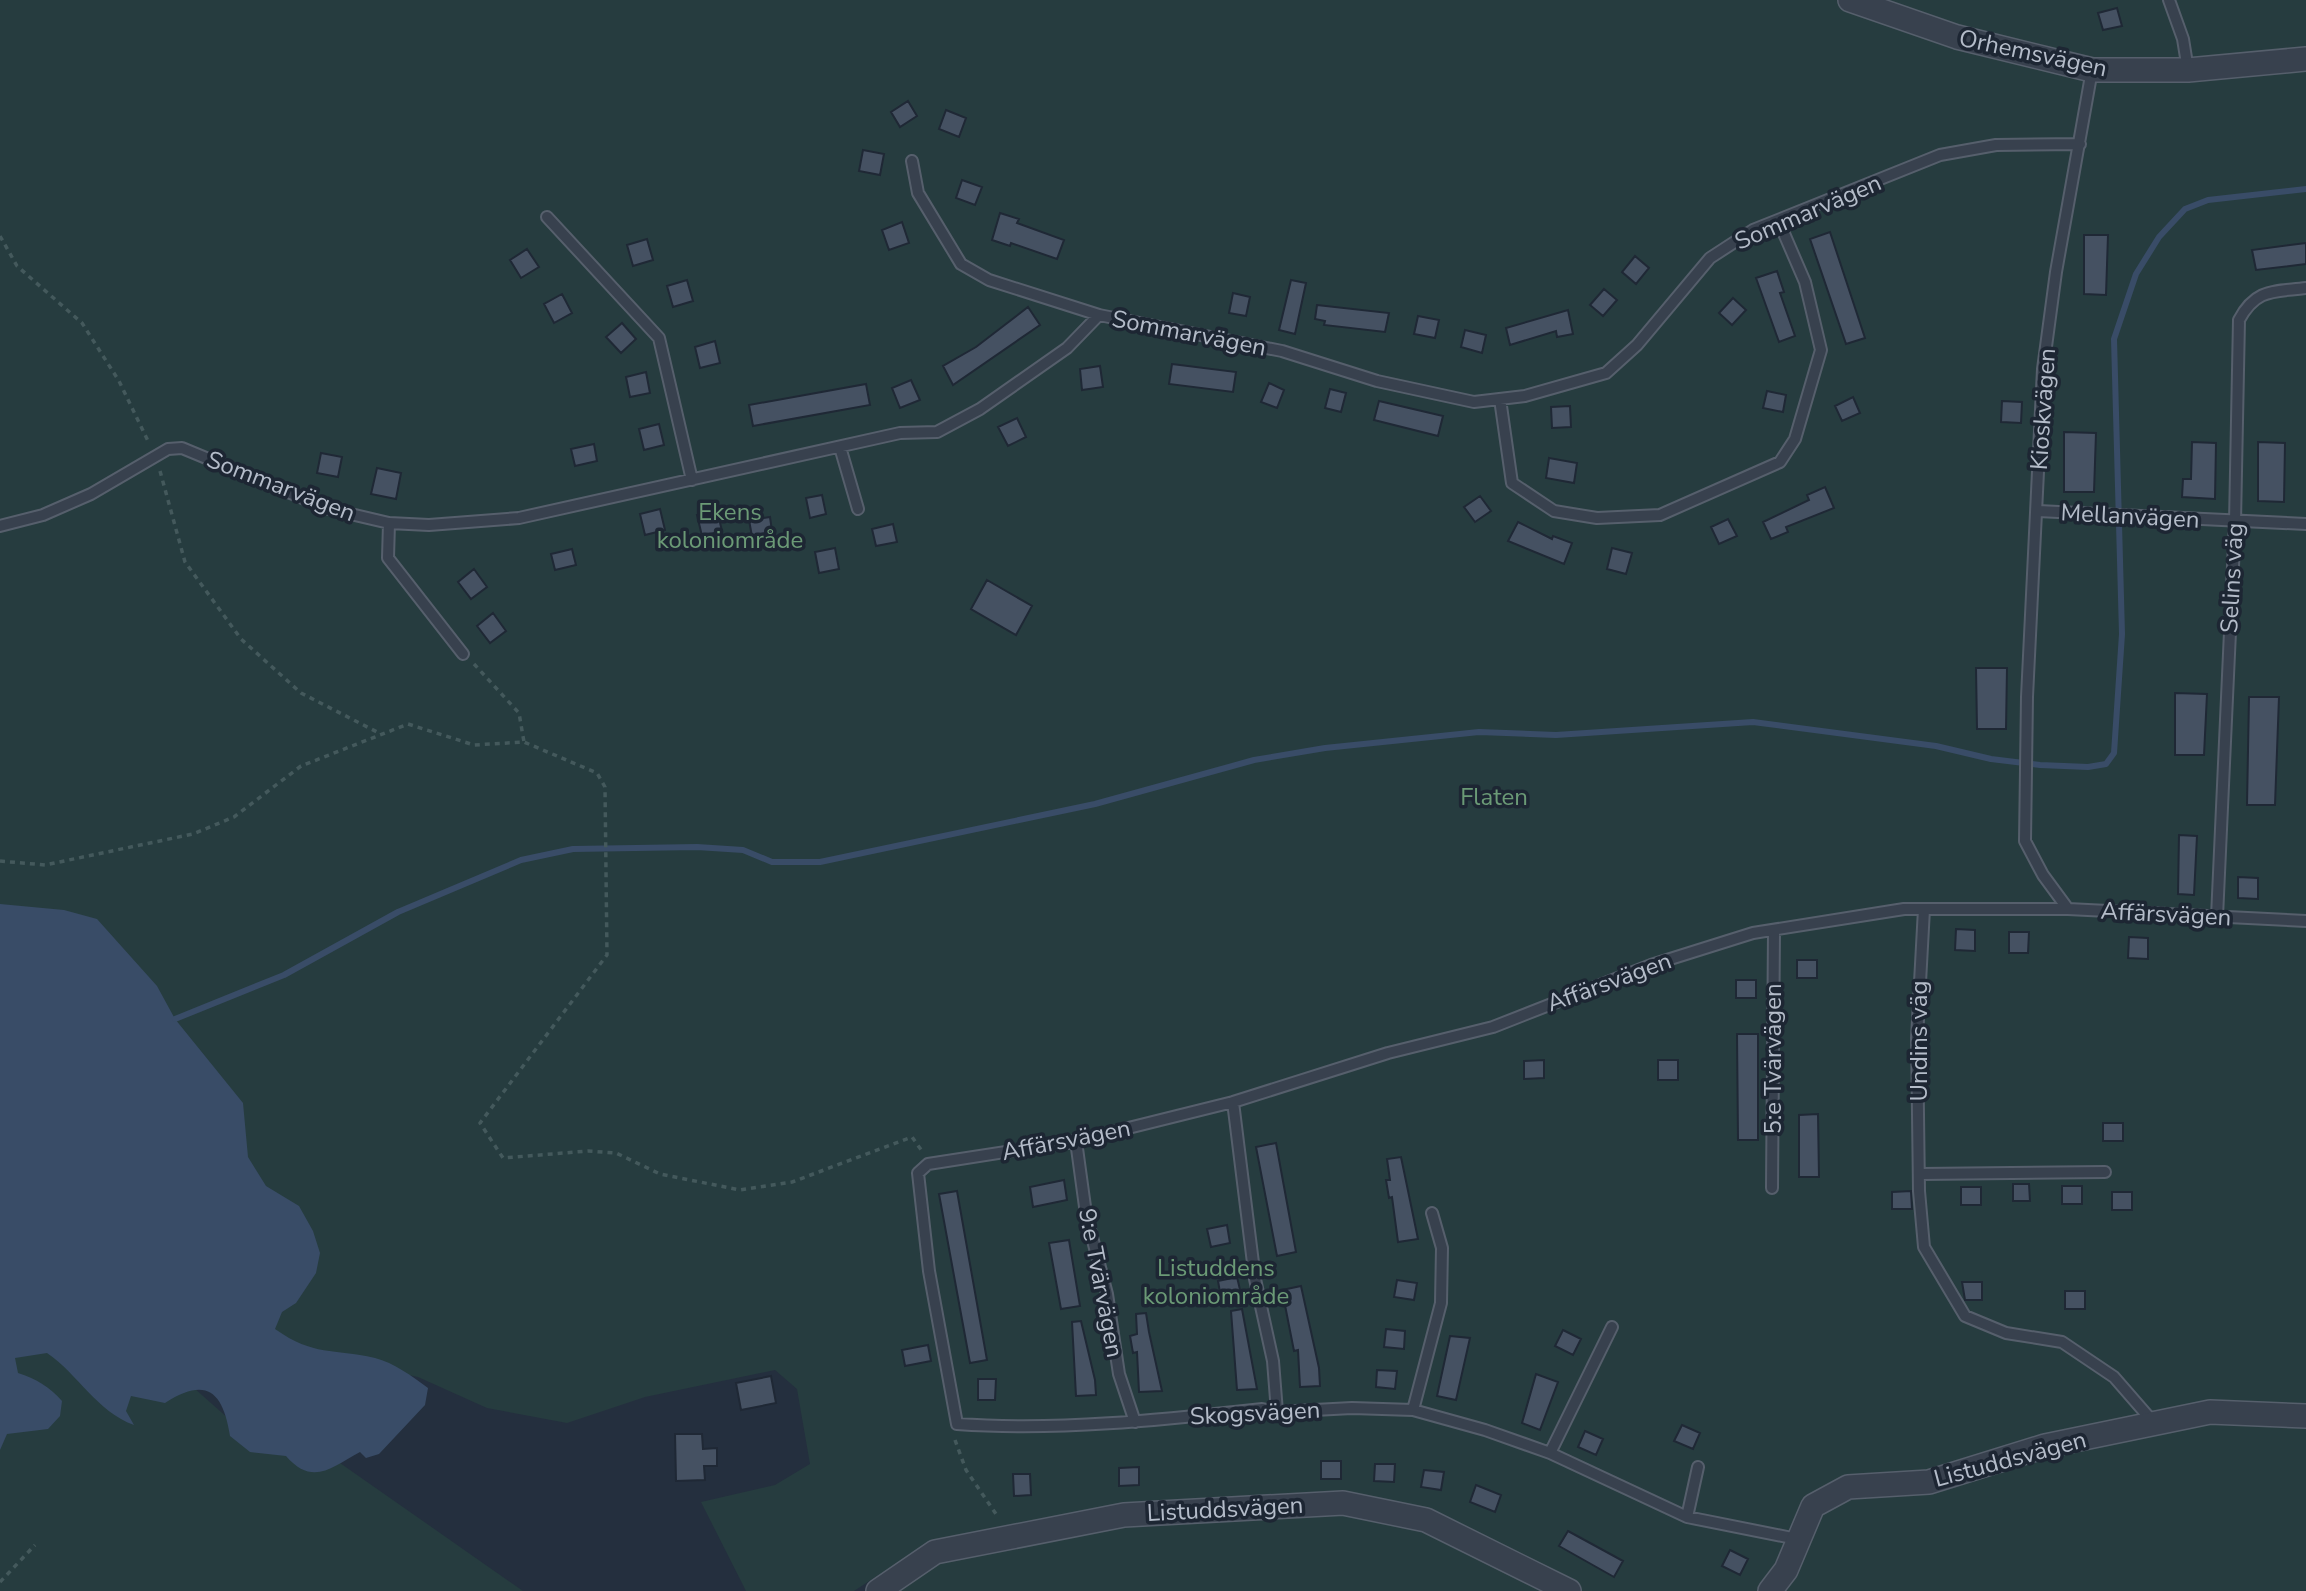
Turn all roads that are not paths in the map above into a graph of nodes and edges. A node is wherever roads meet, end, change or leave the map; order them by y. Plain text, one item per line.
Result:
1 (1850, 0) edge
2 (2169, 0) edge
3 (2306, 59) edge
4 (2092, 70) junction
5 (2188, 70) junction
6 (2080, 144) junction
7 (912, 161) dead end
8 (547, 217) dead end
9 (1779, 222) junction
10 (2306, 288) edge
11 (1099, 315) junction
12 (1500, 399) junction
13 (840, 447) junction
14 (692, 480) junction
15 (858, 509) dead end
16 (2038, 511) junction
17 (2235, 522) junction
18 (389, 523) junction
19 (2306, 524) edge
20 (0, 526) edge
21 (463, 654) road end
22 (1924, 909) junction
23 (2068, 909) junction
24 (2217, 917) junction
25 (2306, 921) edge
26 (1774, 931) junction
27 (1233, 1102) junction
28 (1076, 1141) junction
29 (2105, 1172) dead end
30 (1921, 1174) junction
31 (1772, 1188) dead end
32 (1432, 1213) dead end
33 (1612, 1327) dead end
34 (1413, 1410) junction
35 (1277, 1412) junction
36 (2306, 1416) edge
37 (1135, 1422) junction
38 (957, 1424) joint
39 (2155, 1424) junction
40 (1550, 1453) junction
41 (1698, 1467) dead end
42 (1687, 1517) junction
43 (1797, 1539) junction
44 (878, 1591) edge
45 (1569, 1591) edge
46 (1770, 1591) edge

1 - 4 street, Orhemsvägen
2 - 5 lane
3 - 5 street, Orhemsvägen
4 - 5 street, Orhemsvägen
4 - 6 lane, Kioskvägen
6 - 9 lane, Sommarvägen
6 - 16 lane, Kioskvägen
7 - 11 lane
8 - 14 lane
9 - 12 lane, Sommarvägen
9 - 12 lane
10 - 17 lane, Selins väg
11 - 12 lane, Sommarvägen
11 - 13 lane, Sommarvägen
13 - 14 lane, Sommarvägen
13 - 15 lane
14 - 18 lane, Sommarvägen
16 - 17 lane, Mellanvägen
16 - 23 lane, Kioskvägen
17 - 19 lane, Mellanvägen
17 - 24 lane, Selins väg
18 - 20 lane, Sommarvägen
18 - 21 lane
22 - 23 lane, Affärsvägen
22 - 26 lane, Affärsvägen
22 - 30 lane, Undins väg
23 - 24 lane, Affärsvägen
24 - 25 lane, Affärsvägen
26 - 27 lane, Affärsvägen
26 - 31 lane, 5:e Tvärvägen
27 - 28 lane, Affärsvägen
27 - 35 lane
28 - 37 lane, 9:e Tvärvägen
28 - 38 lane, Affärsvägen
29 - 30 lane
30 - 39 lane, Undins väg
32 - 34 lane
33 - 40 lane
34 - 35 lane, Skogsvägen
34 - 40 lane, Skogsvägen
35 - 37 lane, Skogsvägen
36 - 39 street, Listuddsvägen
37 - 38 lane, Skogsvägen
39 - 43 street, Listuddsvägen
40 - 42 lane, Skogsvägen
41 - 42 lane
42 - 43 lane, Skogsvägen
43 - 46 street, Listuddsvägen
44 - 45 street, Listuddsvägen

